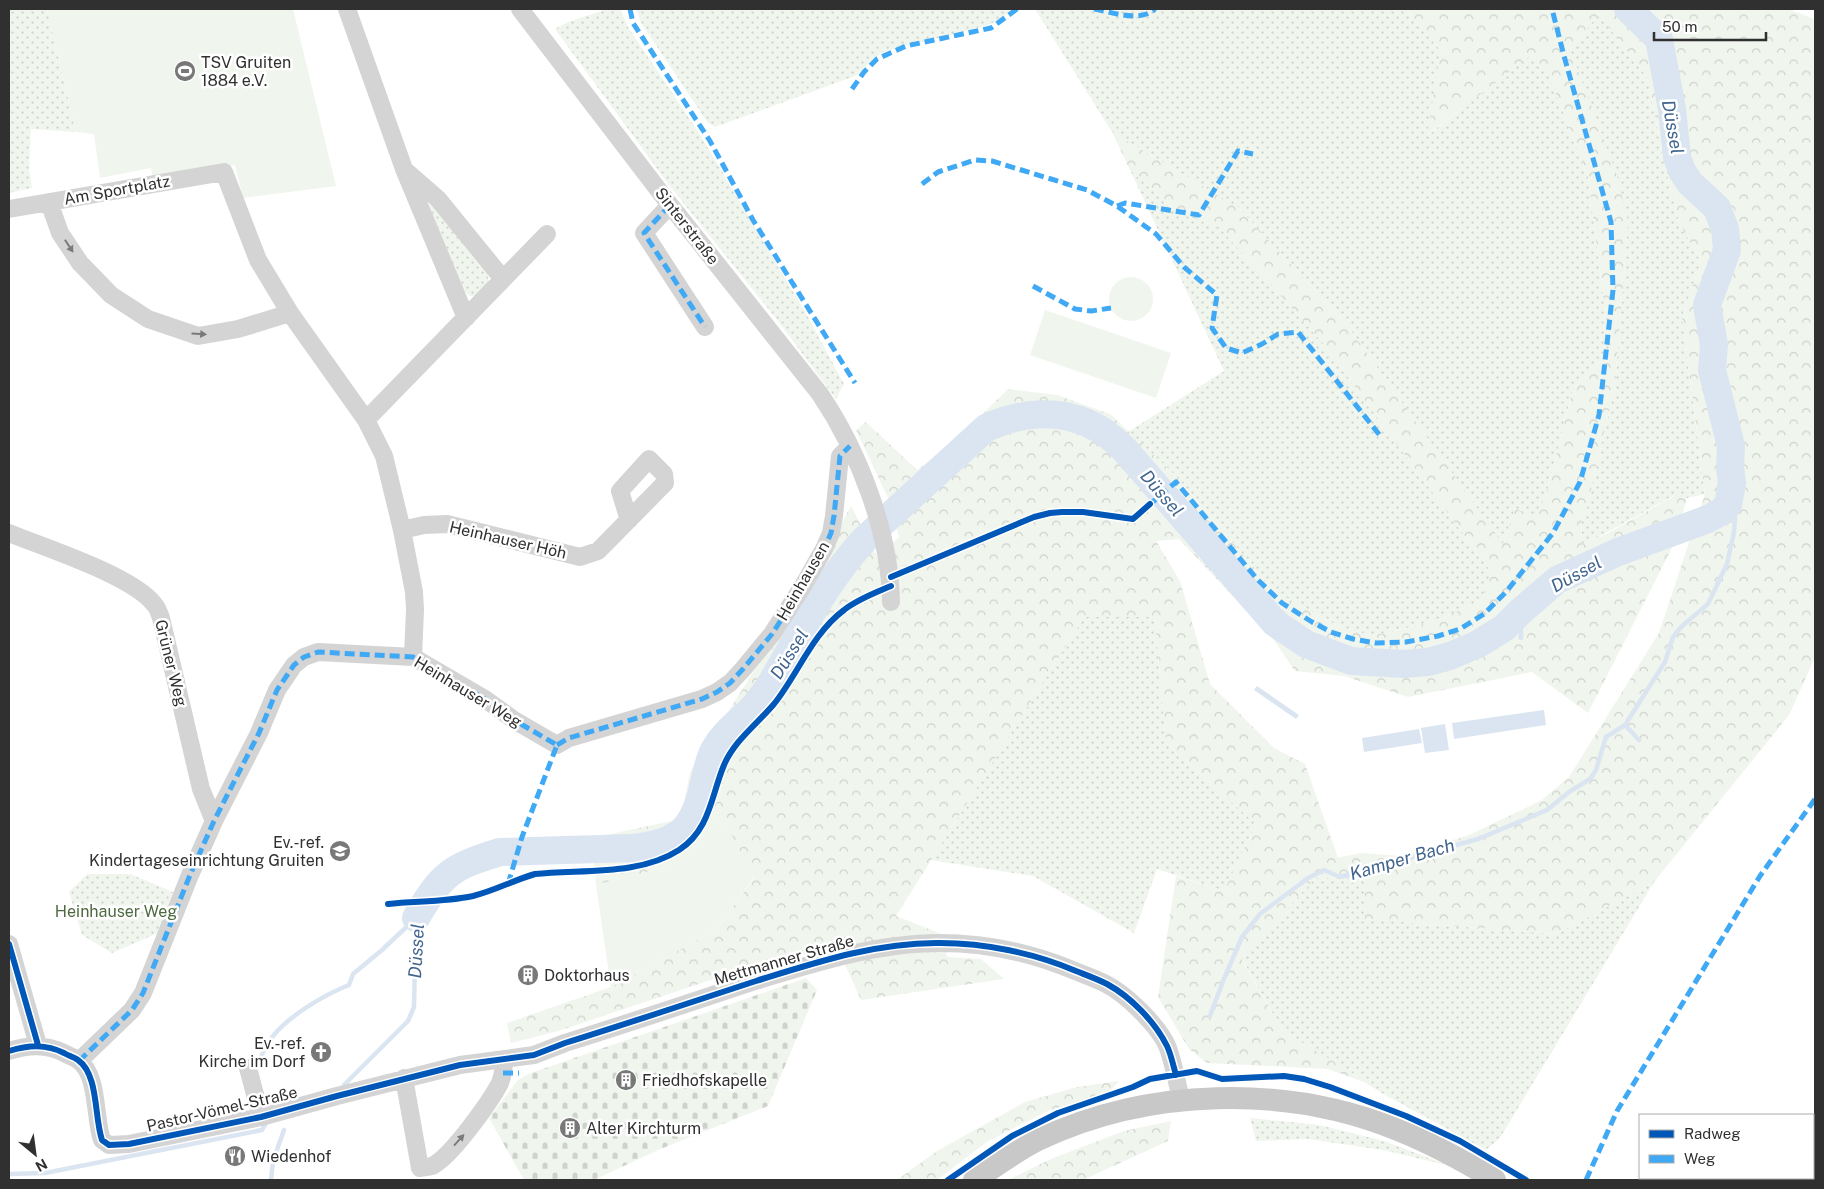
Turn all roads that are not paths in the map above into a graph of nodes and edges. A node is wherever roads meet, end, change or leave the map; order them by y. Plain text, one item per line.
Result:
1 (347, 9) edge
2 (520, 9) edge
3 (404, 170) junction
4 (49, 202) junction
5 (670, 205) junction
6 (9, 209) edge
7 (547, 234) dead end
8 (503, 279) junction
9 (290, 312) junction
10 (466, 318) junction
11 (705, 326) dead end
12 (366, 420) junction
13 (850, 446) junction
14 (629, 520) dead end
15 (402, 530) junction
16 (9, 533) edge
17 (891, 602) dead end
18 (412, 657) junction
19 (558, 745) joint
20 (214, 821) junction
21 (9, 944) edge
22 (38, 1045) junction
23 (9, 1051) edge
24 (504, 1060) junction
25 (79, 1061) junction
26 (248, 1068) dead end
27 (404, 1078) junction
28 (1181, 1100) junction
29 (261, 1117) junction
30 (418, 1174) edge
31 (974, 1180) edge
32 (1495, 1180) edge

1 - 3 street
2 - 5 street, Sinterstraße
3 - 8 street
3 - 10 street
4 - 6 street, Am Sportplatz
4 -> 9 street
4 - 9 street, Am Sportplatz
5 - 11 street
5 - 13 street, Sinterstraße
7 - 8 street
8 - 10 street
9 - 12 street
10 - 12 street
12 - 15 street
13 - 17 street
13 - 19 street, Heinhausen
14 - 15 street, Heinhauser Höh
15 - 18 street
16 - 20 street, Grüner Weg
18 - 19 street, Heinhauser Weg
18 - 20 street, Heinhauser Weg
20 - 25 street, Heinhauser Weg
21 - 22 street
22 - 23 street
22 - 25 street
24 - 27 street, Pastor-Vömel-Straße
24 - 28 street, Mettmanner Straße
30 -> 24 street
25 - 29 street, Pastor-Vömel-Straße
26 - 29 street
27 - 29 street, Pastor-Vömel-Straße
27 - 30 street
28 - 31 main road
28 - 32 main road

